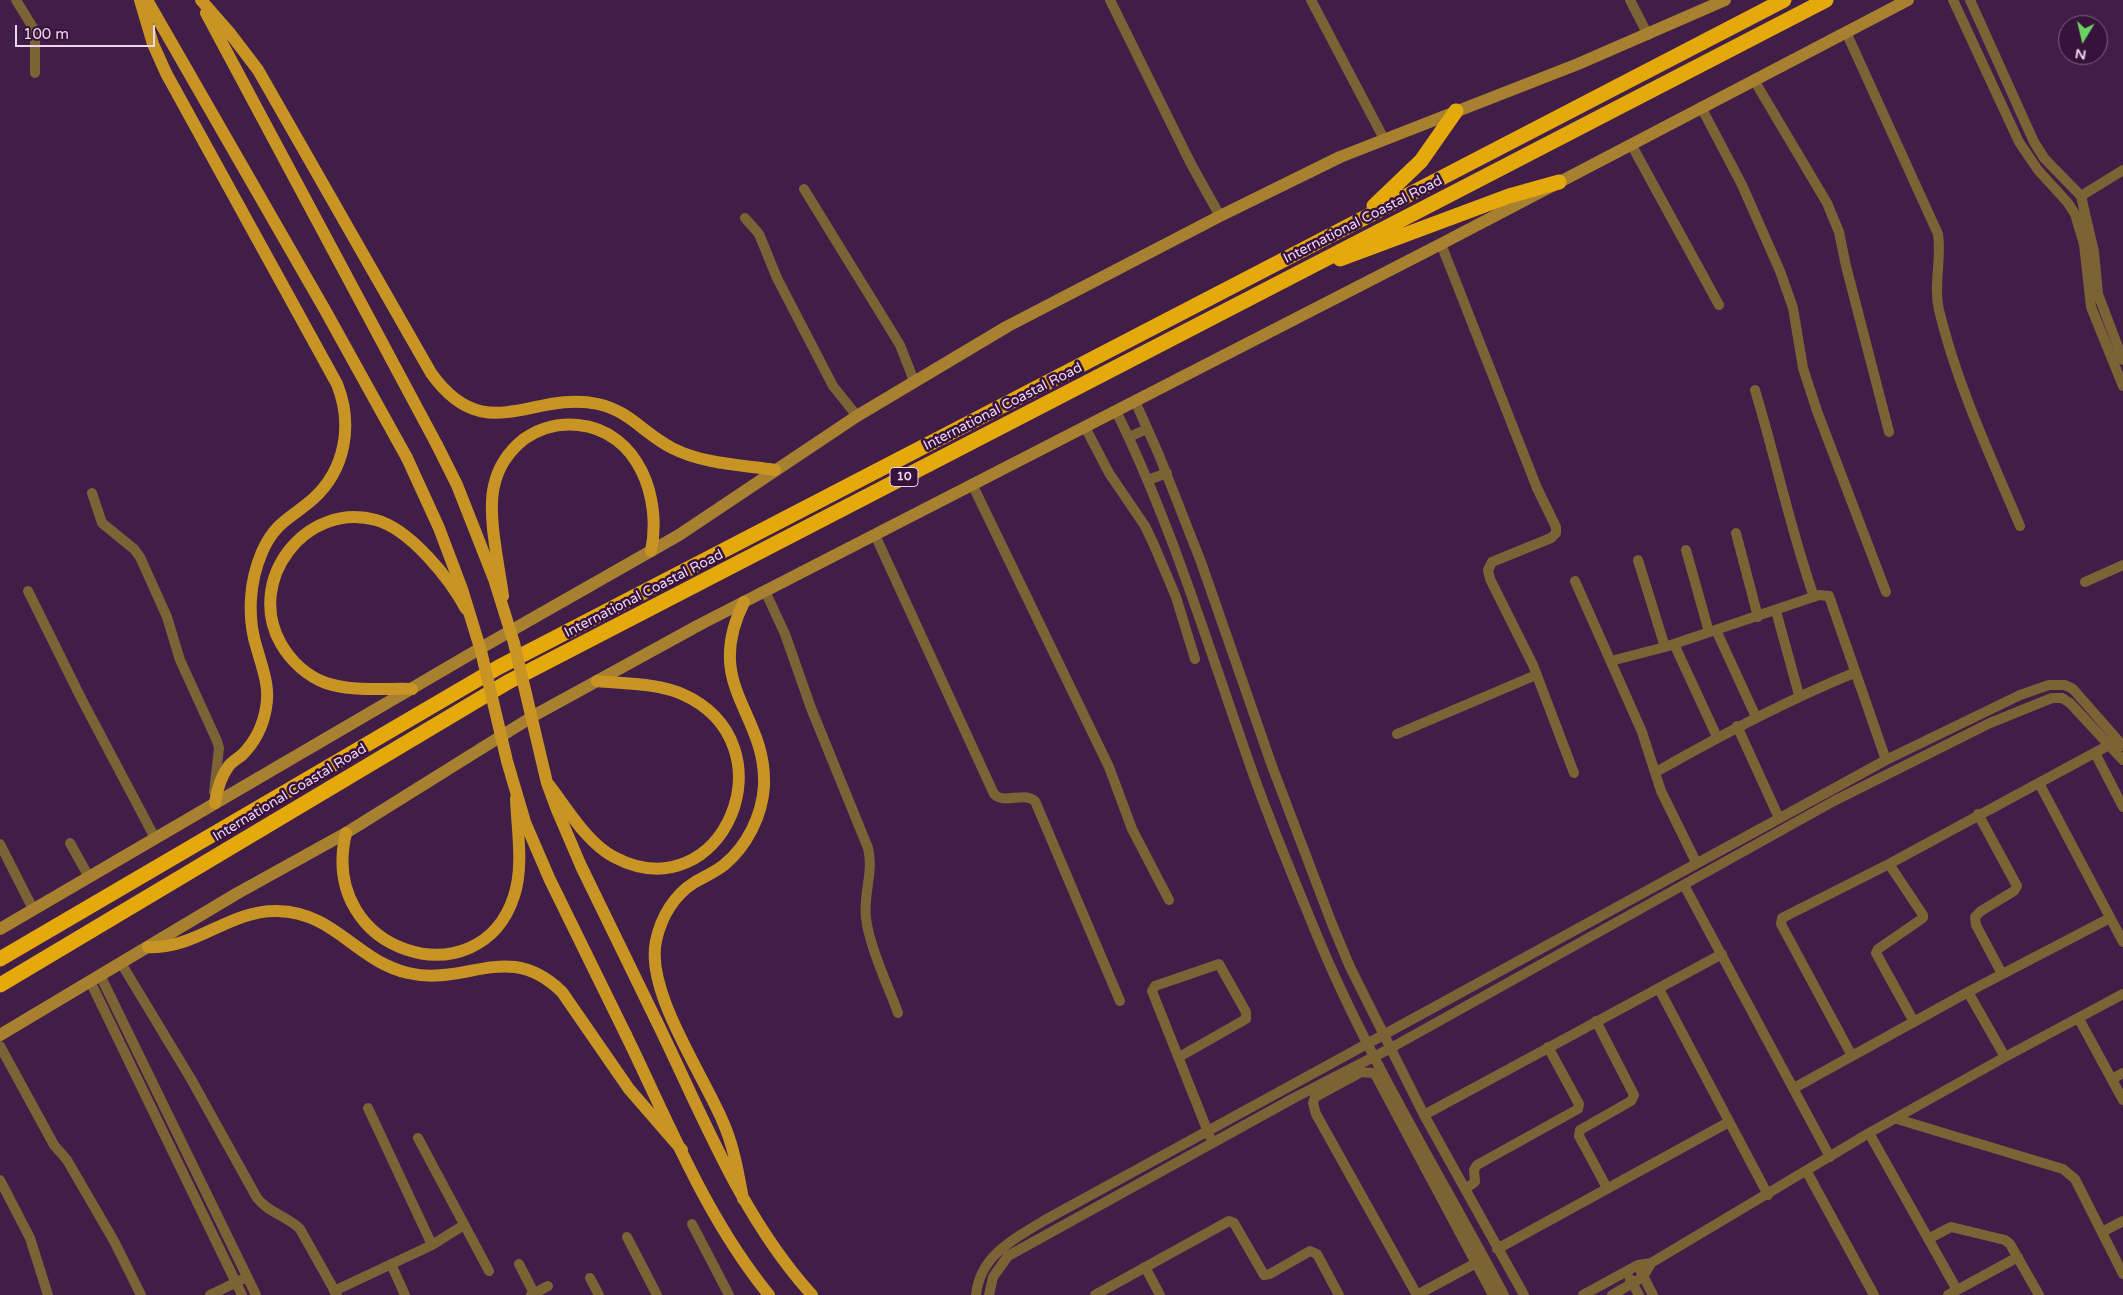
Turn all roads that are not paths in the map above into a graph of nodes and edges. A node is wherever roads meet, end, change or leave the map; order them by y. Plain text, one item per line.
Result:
1 (16, 0) edge
2 (140, 0) edge
3 (147, 0) edge
4 (200, 0) edge
5 (1110, 0) edge
6 (1311, 0) edge
7 (1630, 0) edge
8 (1725, 0) edge
9 (1784, 0) edge
10 (1826, 0) edge
11 (1908, 0) edge
12 (1953, 0) edge
13 (1970, 0) edge
14 (1707, 4) edge
15 (1846, 32) junction
16 (1648, 34) junction
17 (35, 73) dead end
18 (1754, 80) junction
19 (1701, 107) junction
20 (1456, 111) junction
21 (2022, 120) junction
22 (2010, 125) junction
23 (1384, 139) junction
24 (1631, 144) junction
25 (2123, 170) edge
26 (1559, 182) junction
27 (804, 189) dead end
28 (2081, 196) junction
29 (1367, 214) junction
30 (1220, 216) junction
31 (745, 218) dead end
32 (1441, 244) junction
33 (1303, 270) junction
34 (1719, 305) dead end
35 (2123, 360) edge
36 (914, 382) junction
37 (2123, 386) edge
38 (1755, 390) dead end
39 (1135, 401) junction
40 (1116, 411) junction
41 (856, 416) junction
42 (1085, 427) junction
43 (1148, 429) junction
44 (1889, 432) dead end
45 (1129, 437) junction
46 (775, 470) junction
47 (1167, 473) junction
48 (1148, 480) junction
49 (972, 484) junction
50 (92, 493) dead end
51 (2020, 526) dead end
52 (1736, 533) dead end
53 (875, 535) junction
54 (1686, 550) dead end
55 (651, 551) junction
56 (1638, 560) dead end
57 (2123, 565) edge
58 (1575, 581) dead end
59 (2085, 582) dead end
60 (28, 591) dead end
61 (765, 591) junction
62 (1886, 592) dead end
63 (1814, 597) junction
64 (744, 602) junction
65 (504, 611) junction
66 (1776, 611) junction
67 (1758, 617) junction
68 (472, 620) junction
69 (1713, 631) junction
70 (1670, 646) junction
71 (1195, 659) dead end
72 (1611, 661) junction
73 (1854, 674) junction
74 (1536, 675) junction
75 (597, 681) junction
76 (412, 689) junction
77 (1799, 695) junction
78 (2020, 695) junction
79 (2027, 709) junction
80 (1756, 717) junction
81 (1737, 726) junction
82 (1396, 734) dead end
83 (1717, 737) junction
84 (2108, 745) junction
85 (2123, 746) edge
86 (2095, 753) junction
87 (1886, 760) junction
88 (2123, 760) edge
89 (1656, 772) junction
90 (1574, 773) dead end
91 (547, 783) junction
92 (2039, 784) junction
93 (516, 792) junction
94 (215, 803) junction
95 (2123, 807) edge
96 (1978, 814) junction
97 (1779, 818) junction
98 (346, 833) junction
99 (156, 838) junction
100 (70, 843) dead end
101 (0, 844) edge
102 (1696, 862) junction
103 (1889, 864) junction
104 (1686, 868) junction
105 (88, 877) junction
106 (1689, 882) junction
107 (1169, 900) dead end
108 (33, 909) junction
109 (2110, 918) junction
110 (1332, 924) junction
111 (0, 929) edge
112 (1315, 930) junction
113 (2123, 942) edge
114 (148, 947) junction
115 (1722, 954) junction
116 (0, 960) edge
117 (121, 963) junction
118 (2002, 974) junction
119 (95, 978) junction
120 (0, 985) edge
121 (1660, 989) junction
122 (1968, 992) junction
123 (2123, 994) edge
124 (1120, 1001) dead end
125 (115, 1005) junction
126 (104, 1010) junction
127 (898, 1013) dead end
128 (2079, 1019) junction
129 (1596, 1021) junction
130 (1914, 1022) junction
131 (0, 1035) edge
132 (1383, 1036) junction
133 (1368, 1043) junction
134 (0, 1046) edge
135 (1389, 1048) junction
136 (1548, 1048) junction
137 (1374, 1056) junction
138 (1852, 1056) junction
139 (1179, 1057) junction
140 (2005, 1057) junction
141 (2123, 1073) edge
142 (2112, 1079) junction
143 (1336, 1080) junction
144 (1387, 1088) junction
145 (1794, 1088) junction
146 (2123, 1100) edge
147 (368, 1108) dead end
148 (1424, 1115) junction
149 (1897, 1119) junction
150 (1729, 1122) junction
151 (1208, 1132) junction
152 (1869, 1133) junction
153 (418, 1138) dead end
154 (1212, 1144) junction
155 (682, 1150) junction
156 (1830, 1158) junction
157 (1807, 1172) junction
158 (0, 1180) edge
159 (1607, 1188) junction
160 (1465, 1189) junction
161 (1768, 1195) junction
162 (743, 1198) junction
163 (1045, 1220) junction
164 (2123, 1221) edge
165 (692, 1224) dead end
166 (464, 1225) junction
167 (1051, 1232) junction
168 (2102, 1232) junction
169 (627, 1237) dead end
170 (1928, 1239) junction
171 (432, 1245) junction
172 (1497, 1249) junction
173 (2018, 1257) junction
174 (1476, 1263) junction
175 (391, 1264) junction
176 (519, 1264) dead end
177 (1651, 1264) junction
178 (1638, 1266) junction
179 (1145, 1267) junction
180 (489, 1271) dead end
181 (1626, 1272) junction
182 (2123, 1274) edge
183 (1643, 1277) junction
184 (247, 1278) junction
185 (590, 1278) dead end
186 (236, 1282) junction
187 (1632, 1283) junction
188 (548, 1286) dead end
189 (254, 1292) edge
190 (1952, 1292) edge
191 (335, 1293) edge
192 (240, 1294) edge
193 (532, 1294) edge
194 (48, 1295) edge
195 (141, 1295) edge
196 (210, 1295) edge
197 (405, 1295) edge
198 (599, 1295) edge
199 (657, 1295) edge
200 (729, 1295) edge
201 (769, 1295) edge
202 (812, 1295) edge
203 (976, 1295) edge
204 (989, 1295) edge
205 (1095, 1295) edge
206 (1160, 1295) edge
207 (1339, 1295) edge
208 (1493, 1295) edge
209 (1504, 1295) edge
210 (1524, 1295) edge
211 (1583, 1295) edge
212 (1612, 1295) edge
213 (1639, 1295) edge
214 (1653, 1295) edge
215 (1874, 1295) edge
216 (2039, 1295) edge

1 - 17 street
2 - 94 main road
3 - 68 main road, bridge
4 - 46 main road
4 - 65 main road, bridge
5 - 30 street
6 - 23 street
7 - 16 street
8 - 14 street
9 - 29 highway, International Coastal Road / 10
10 - 33 highway, International Coastal Road / 10
11 - 15 street
12 - 22 street
13 - 21 street
14 - 16 street
15 - 18 street
15 - 51 street
16 - 20 street
18 - 19 street
18 - 44 street
19 - 24 street
19 - 62 street
20 - 23 street
20 - 29 highway
21 - 22 street
21 - 28 street
22 - 37 street
23 - 30 street
24 - 26 street
24 - 34 street
25 - 28 street
26 - 32 street
26 - 33 highway
27 - 36 street
28 - 35 street
29 - 116 highway, International Coastal Road / 10
30 - 36 street
31 - 41 street
32 - 39 street
32 - 74 street
33 - 120 highway, International Coastal Road / 10
36 - 41 street
38 - 63 street
39 - 40 street
39 - 43 street
40 - 42 street
40 - 45 street
41 - 46 street
42 - 49 street
42 - 71 street
43 - 45 street
43 - 47 street
45 - 48 street
46 - 55 street
47 - 48 street
47 - 110 street
48 - 112 street
49 - 53 street
49 - 107 street
50 - 94 street
52 - 67 street
53 - 61 street
53 - 124 street
54 - 69 street
55 - 65 main road, bridge
55 - 76 street
56 - 70 street
57 - 59 street
58 - 72 street
60 - 99 street
61 - 64 street
61 - 127 street
63 - 66 street
63 - 73 street
64 - 75 street
64 - 162 main road
65 - 91 main road, bridge
66 - 67 street
66 - 77 street
67 - 69 street
68 - 76 main road, bridge
68 - 93 main road, bridge
69 - 70 street
69 - 80 street
70 - 72 street
70 - 83 street
72 - 89 street
73 - 77 street
73 - 87 street
74 - 82 street
74 - 90 street
75 - 91 main road
75 - 98 street
76 - 94 street
77 - 80 street
78 - 79 street
78 - 85 street
78 - 87 street
79 - 84 street
79 - 106 street
80 - 81 street
81 - 83 street
81 - 97 street
83 - 89 street
84 - 86 street
84 - 88 street
86 - 92 street
86 - 95 street
87 - 97 street
89 - 102 street
91 - 162 main road, bridge
92 - 96 street
92 - 109 street
93 - 98 main road, bridge
93 - 155 main road, bridge
94 - 99 street
96 - 103 street
96 - 118 street
97 - 102 street
98 - 114 street
99 - 105 street
100 - 105 street
101 - 108 street
102 - 104 street
103 - 130 street
103 - 138 street
104 - 106 street
104 - 132 street
105 - 108 street
106 - 115 street
106 - 135 street
108 - 111 street
109 - 113 street
109 - 118 street
110 - 112 street
110 - 132 street
112 - 133 street
114 - 117 street
114 - 155 main road
115 - 121 street
115 - 145 street
117 - 119 street
117 - 191 street
118 - 122 street
119 - 125 street
119 - 126 street
119 - 131 street
121 - 129 street
121 - 150 street
122 - 130 street
122 - 140 street
123 - 128 street
125 - 126 street
125 - 184 street
126 - 186 street
128 - 140 street
128 - 142 street
129 - 136 street
129 - 159 street
130 - 138 street
132 - 133 street
132 - 135 street
133 - 137 street
133 - 151 street
134 - 195 street
135 - 137 street
135 - 148 street
136 - 148 street
136 - 160 street
137 - 143 street
137 - 144 street
138 - 145 street
139 - 139 street
139 - 151 street
140 - 149 street
141 - 142 street
142 - 146 street
143 - 144 street
143 - 154 street
143 - 174 street
144 - 174 street
144 - 209 street
145 - 156 street
147 - 171 street
148 - 160 street
149 - 152 street
149 - 168 street
150 - 159 street
150 - 161 street
151 - 154 street
151 - 163 street
152 - 156 street
152 - 170 street
153 - 166 street
154 - 167 street
155 - 201 main road
156 - 157 street
157 - 161 street
157 - 215 street
158 - 194 street
159 - 172 street
160 - 172 street
161 - 177 street
162 - 202 main road
163 - 167 street
163 - 203 street
164 - 168 street
165 - 200 street
166 - 171 street
166 - 180 street
167 - 204 street
168 - 182 street
169 - 199 street
170 - 173 street
170 - 190 street
171 - 175 street
172 - 210 street
173 - 190 street
173 - 216 street
174 - 208 street
175 - 191 street
175 - 197 street
176 - 193 street
177 - 178 street
177 - 183 street
178 - 181 street
178 - 183 street
179 - 205 street
179 - 206 street
179 - 207 street
181 - 187 street
181 - 211 street
183 - 187 street
183 - 214 street
184 - 186 street
184 - 189 street
185 - 198 street
186 - 192 street
186 - 196 street
187 - 212 street
187 - 213 street
188 - 193 street
189 - 192 street

